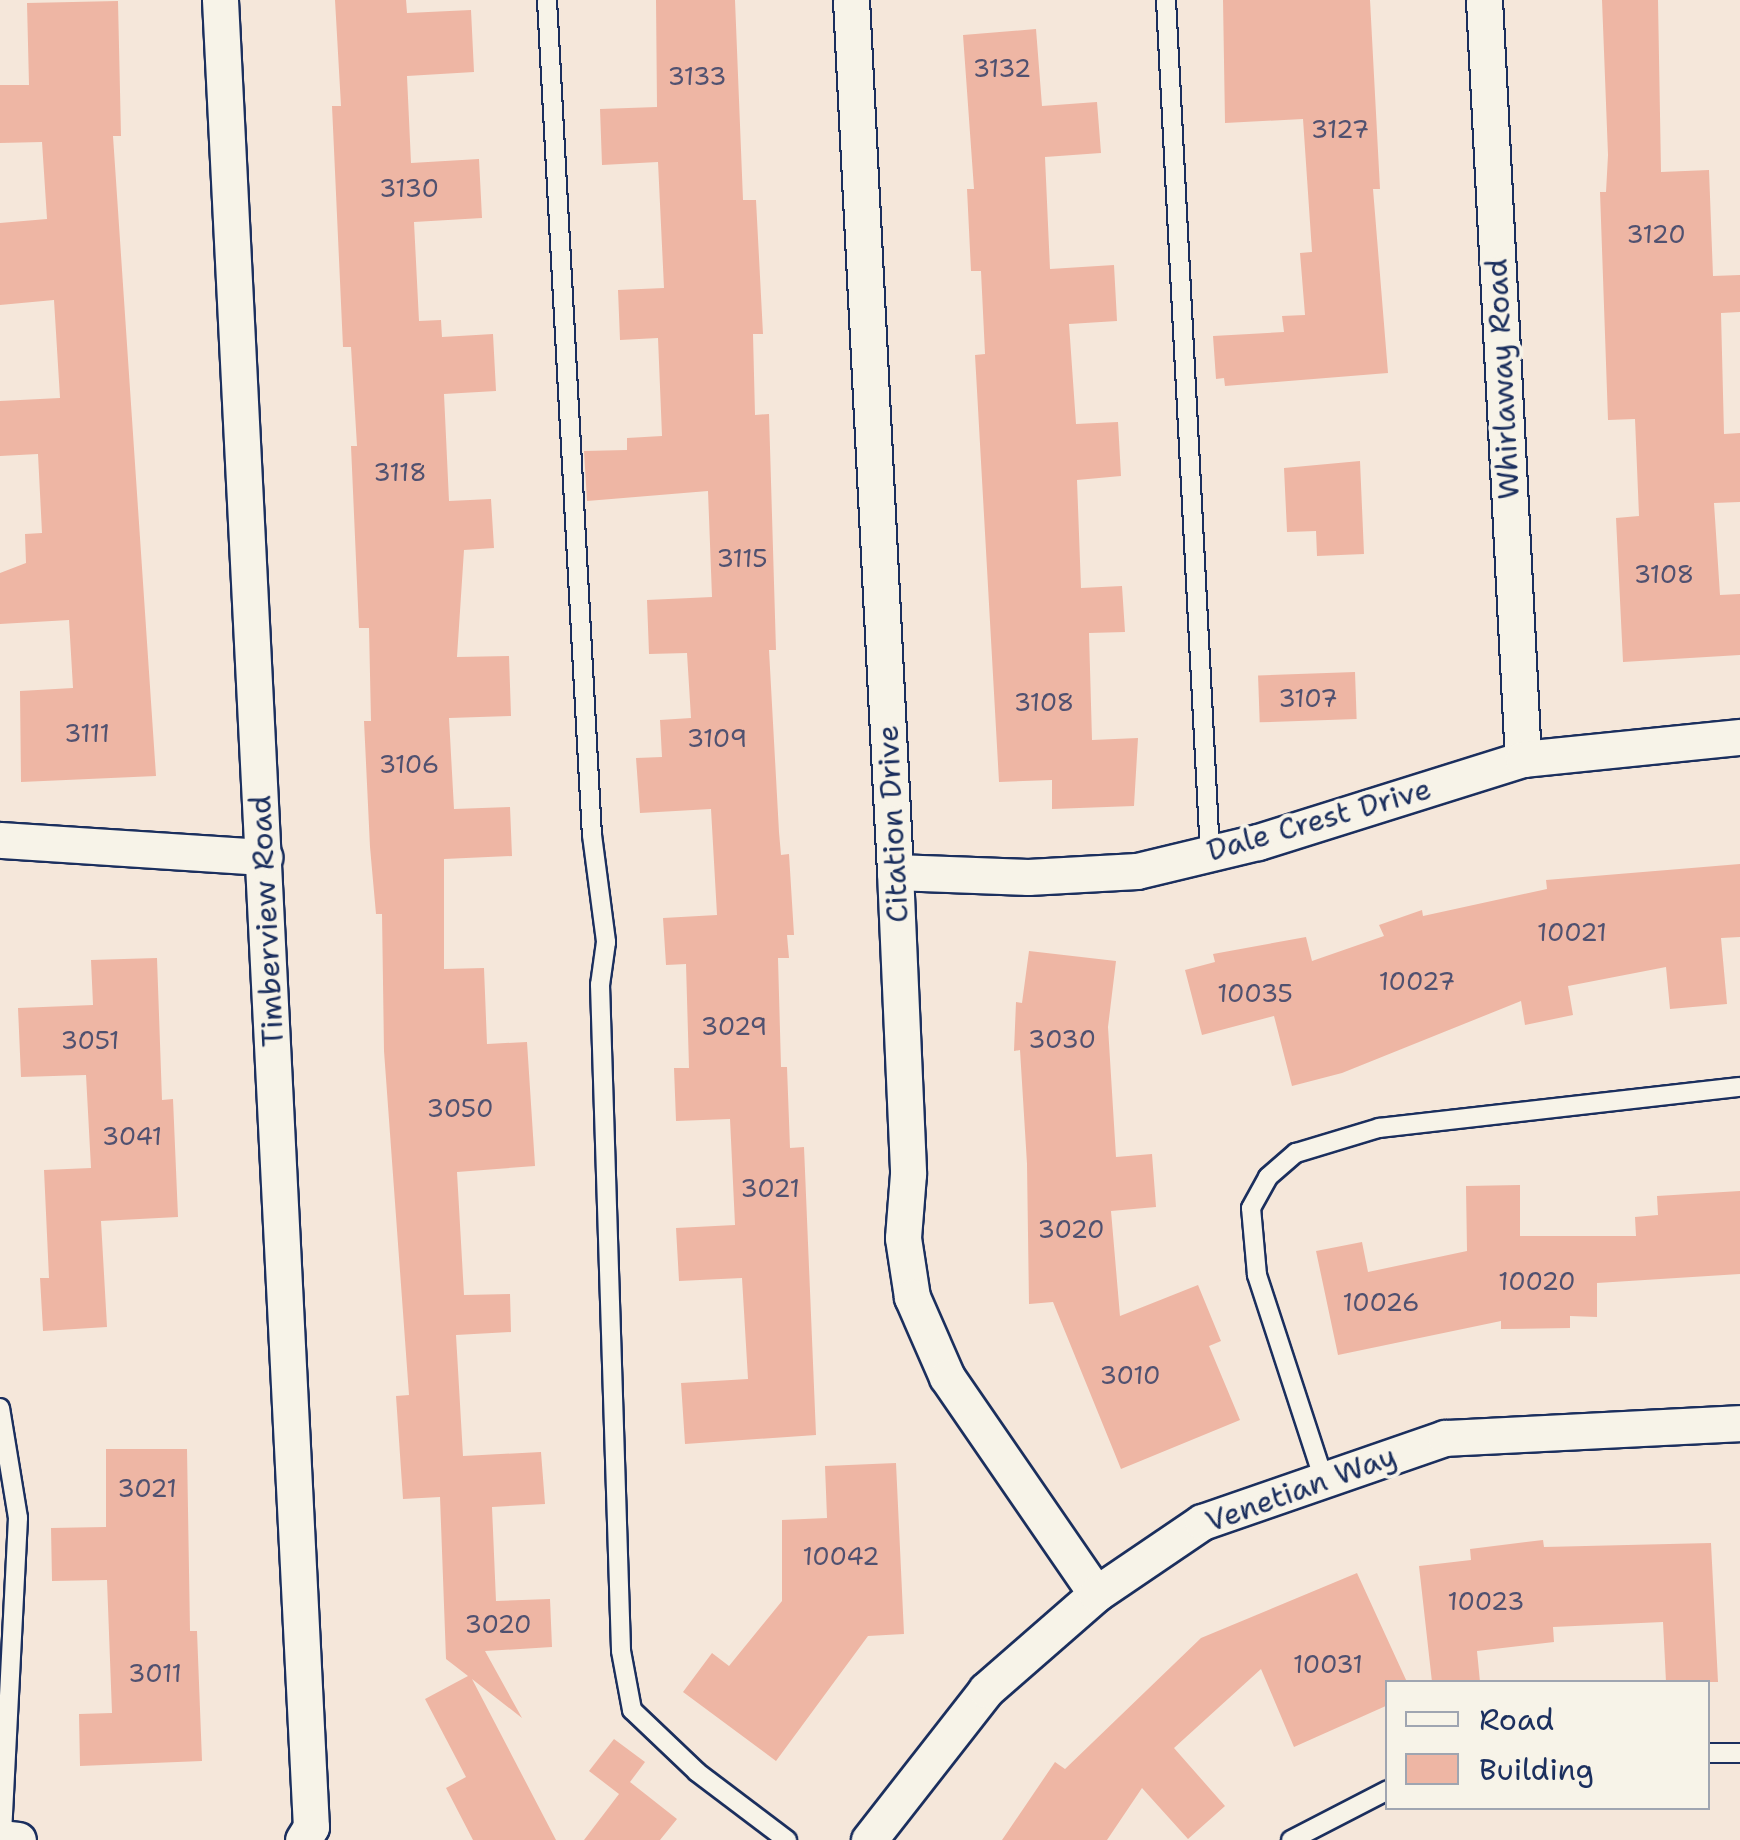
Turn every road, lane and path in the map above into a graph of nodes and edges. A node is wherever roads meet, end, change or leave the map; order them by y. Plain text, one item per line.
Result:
1 (220, 0) edge
2 (547, 0) edge
3 (851, 0) edge
4 (1166, 0) edge
5 (1484, 0) edge
6 (1740, 737) edge
7 (1523, 759) junction
8 (0, 840) edge
9 (1210, 854) junction
10 (264, 857) junction
11 (895, 872) junction
12 (1740, 1087) edge
13 (0, 1408) edge
14 (1740, 1424) edge
15 (1323, 1477) junction
16 (1096, 1594) junction
17 (1710, 1753) edge
18 (1740, 1753) edge
19 (1385, 1792) edge
20 (7, 1839) edge
21 (304, 1840) edge
22 (787, 1840) edge
23 (869, 1840) edge
24 (1291, 1840) edge

1 - 10 street, Timberview Road
2 - 22 lane
3 - 11 street, Citation Drive
4 - 9 lane
5 - 7 street, Whirlaway Road
6 - 7 street, Dale Crest Drive
7 - 9 street, Dale Crest Drive
8 - 10 street
9 - 11 street, Dale Crest Drive
10 - 21 street, Timberview Road
11 - 16 street, Citation Drive
12 - 15 lane
13 - 20 lane
14 - 15 street, Venetian Way
15 - 16 street, Venetian Way
16 - 23 street, Venetian Way
17 - 18 lane
19 - 24 lane

